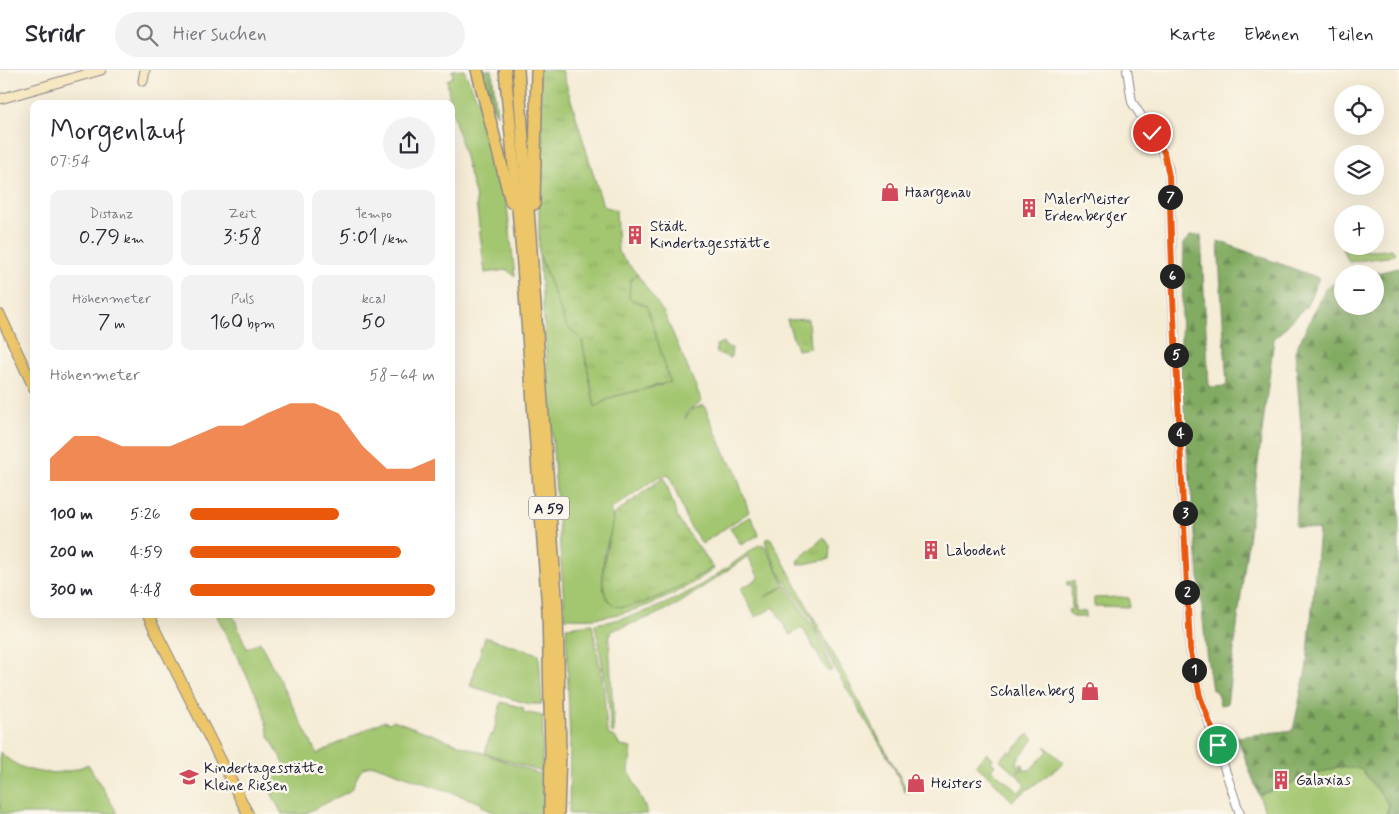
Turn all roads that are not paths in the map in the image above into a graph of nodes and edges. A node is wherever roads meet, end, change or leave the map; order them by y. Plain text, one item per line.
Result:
1 (101, 70) edge
2 (146, 70) edge
3 (477, 70) edge
4 (506, 70) edge
5 (518, 70) edge
6 (536, 70) edge
7 (1127, 70) edge
8 (143, 81) dead end
9 (0, 99) edge
10 (522, 252) junction
11 (533, 268) junction
12 (0, 315) edge
13 (30, 379) edge
14 (149, 618) edge
15 (248, 814) edge
16 (550, 814) edge
17 (558, 814) edge
18 (1240, 814) edge

1 - 9 main road
2 - 8 main road
3 - 10 highway
4 - 10 highway, A 59
5 - 11 highway, A 59
6 - 11 highway
7 - 18 street
10 - 16 highway, A 59
11 - 17 highway, A 59
12 - 13 main road
14 - 15 main road

